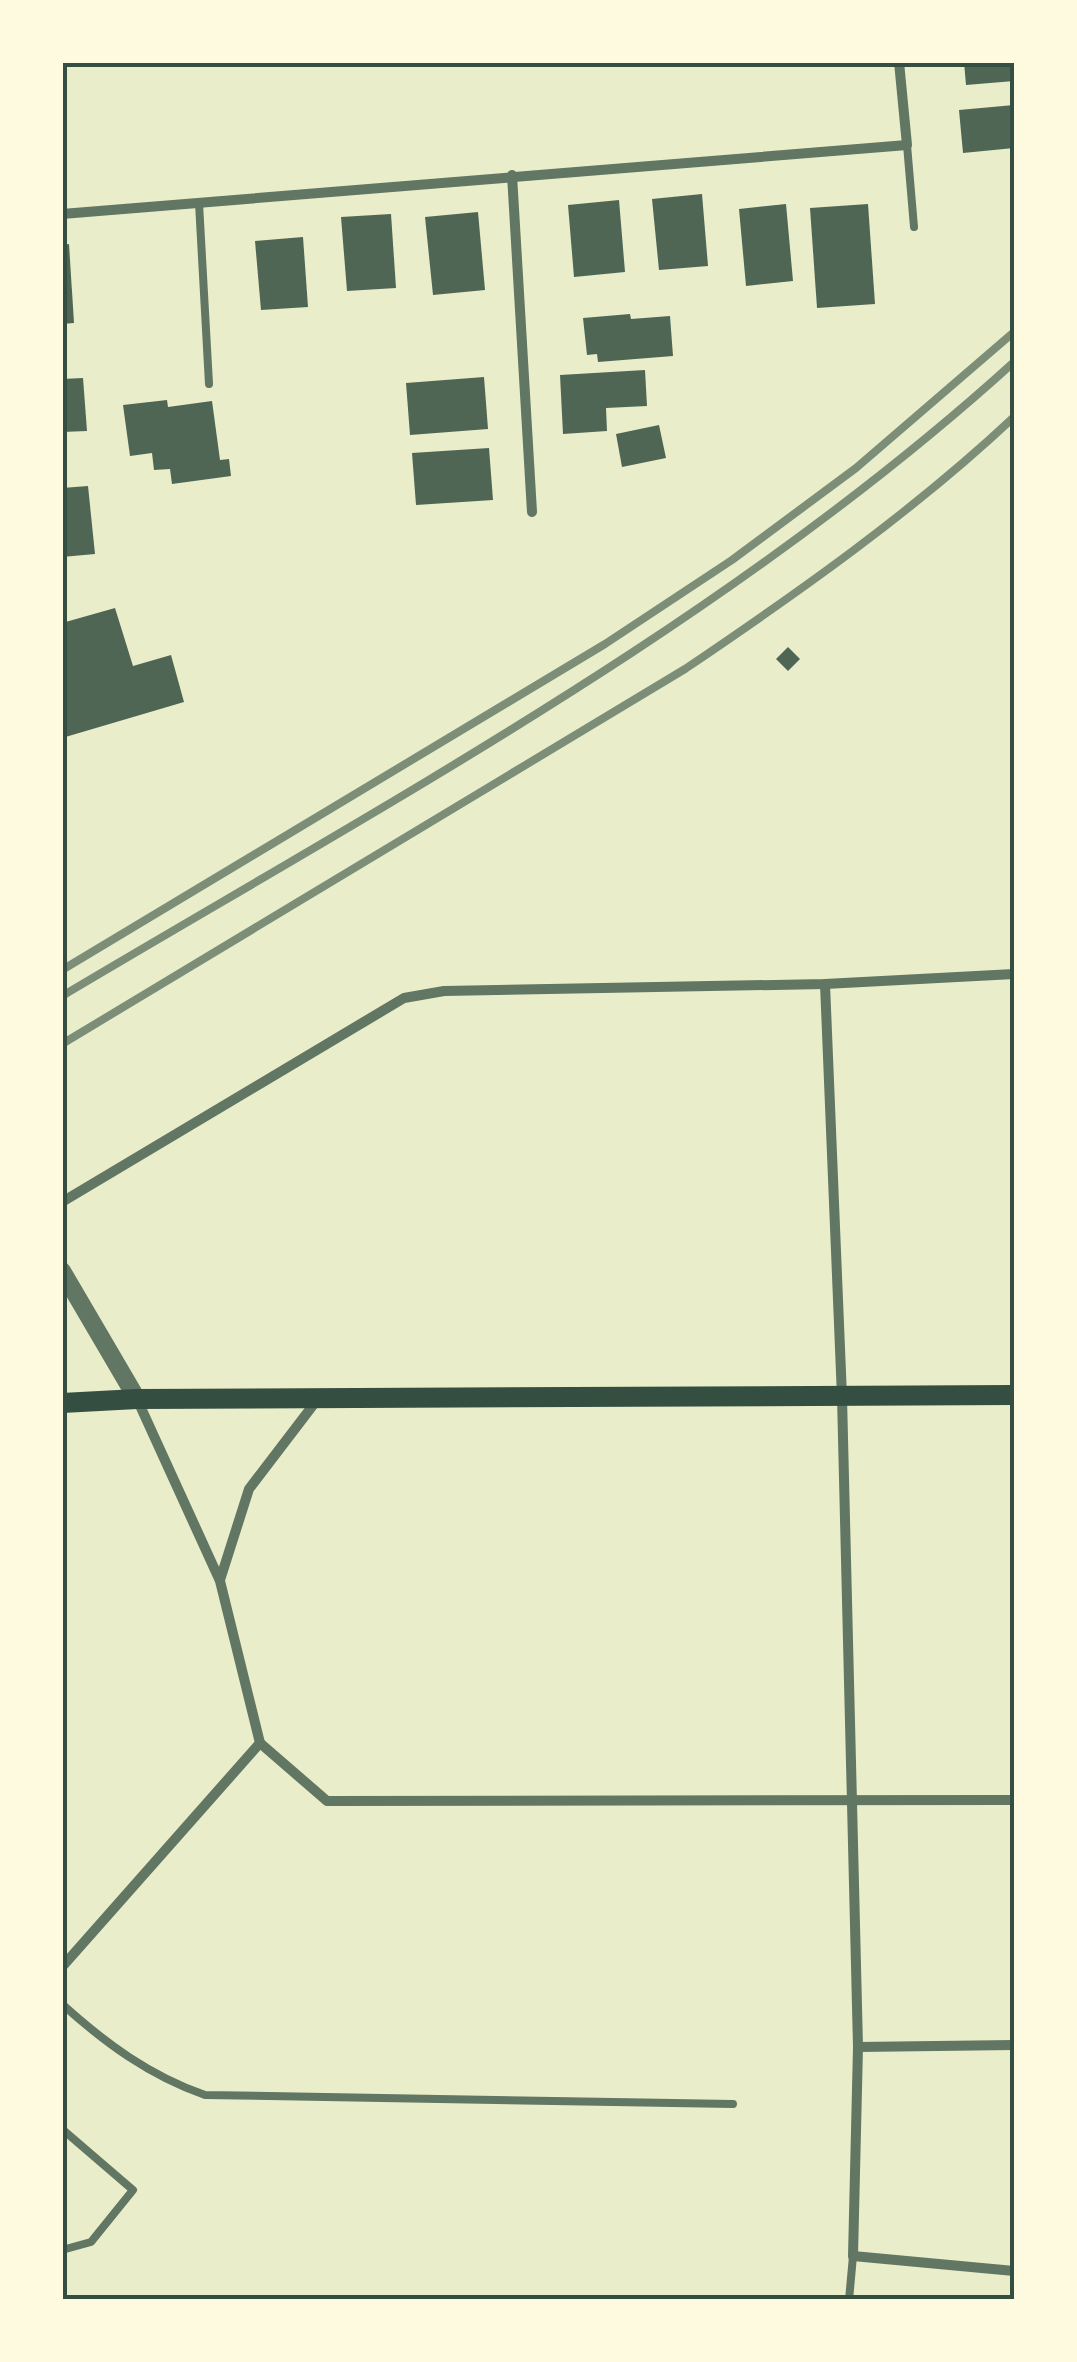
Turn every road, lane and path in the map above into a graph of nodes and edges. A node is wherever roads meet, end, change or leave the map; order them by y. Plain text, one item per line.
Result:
1 (899, 62) edge
2 (907, 145) junction
3 (512, 176) junction
4 (199, 203) junction
5 (62, 214) edge
6 (914, 227) dead end
7 (209, 384) dead end
8 (532, 512) dead end
9 (1014, 974) edge
10 (825, 984) junction
11 (62, 1202) edge
12 (62, 1271) edge
13 (1014, 1395) edge
14 (842, 1397) junction
15 (137, 1399) junction
16 (318, 1400) junction
17 (62, 1403) edge
18 (220, 1581) junction
19 (260, 1743) junction
20 (1014, 1800) edge
21 (850, 1802) junction
22 (62, 1967) edge
23 (62, 2004) edge
24 (1014, 2045) edge
25 (858, 2047) junction
26 (733, 2104) dead end
27 (62, 2129) edge
28 (62, 2250) edge
29 (853, 2256) junction
30 (1014, 2271) edge
31 (849, 2300) edge

1 - 2 street
2 - 3 street
2 - 6 lane
3 - 4 street
3 - 8 street
4 - 5 street
4 - 7 lane
9 - 10 street
10 - 11 street
10 - 14 street
12 - 15 street
13 - 14 main road
14 - 16 main road
14 - 21 street
15 - 16 main road
15 - 17 main road
15 - 18 street
16 - 18 street
18 - 19 street
19 - 21 street
19 - 22 street
20 - 21 street
21 - 25 street
23 - 26 lane
24 - 25 street
25 - 29 street
27 - 28 lane
29 - 30 street
29 - 31 lane

